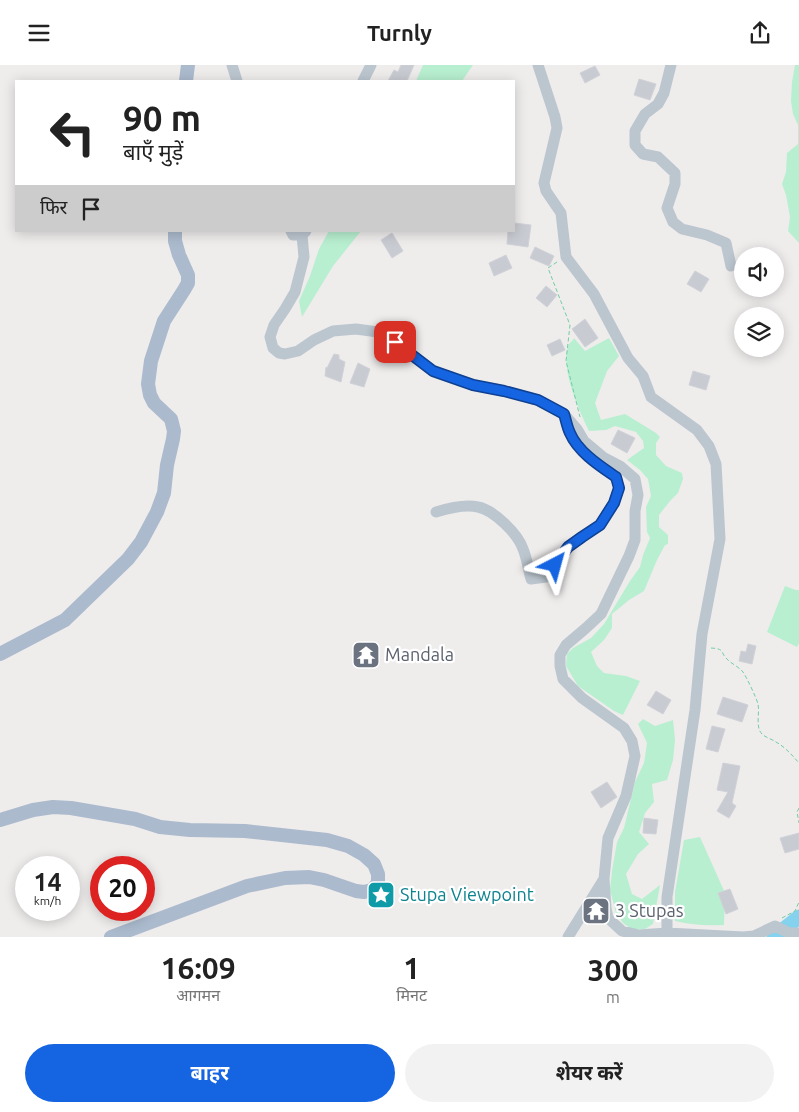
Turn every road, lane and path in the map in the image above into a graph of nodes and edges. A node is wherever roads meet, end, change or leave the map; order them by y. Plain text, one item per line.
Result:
1 (188, 65) edge
2 (232, 65) edge
3 (370, 65) edge
4 (538, 65) edge
5 (671, 65) edge
6 (186, 80) edge
7 (237, 80) edge
8 (363, 80) edge
9 (175, 232) edge
10 (300, 232) edge
11 (566, 257) junction
12 (731, 266) dead end
13 (564, 414) junction
14 (579, 433) junction
15 (436, 512) dead end
16 (701, 647) junction
17 (0, 654) edge
18 (799, 763) edge
19 (799, 808) edge
20 (0, 820) edge
21 (799, 823) edge
22 (604, 879) junction
23 (799, 902) edge
24 (785, 930) edge
25 (667, 933) junction
26 (111, 937) edge
27 (568, 937) edge

1 - 6 main road
2 - 7 street
3 - 8 street
4 - 11 street
5 - 12 street
9 - 17 main road
10 - 13 street
11 - 14 path
11 - 16 street
13 - 14 street
13 - 15 street
14 - 22 street
16 - 18 path
16 - 25 street
19 - 21 path
20 - 26 main road
22 - 25 street
22 - 27 street
23 - 24 path
24 - 25 street

